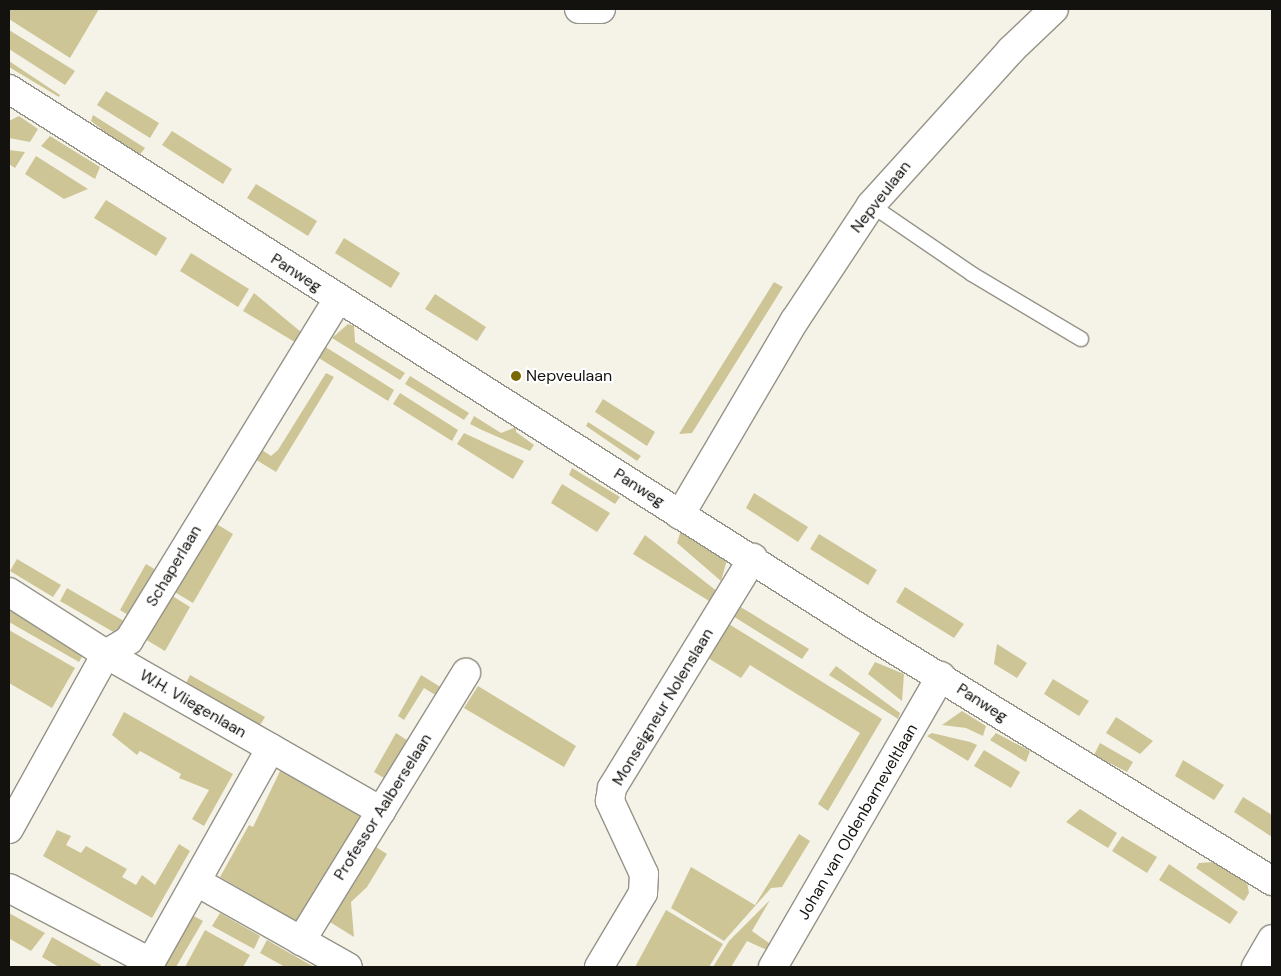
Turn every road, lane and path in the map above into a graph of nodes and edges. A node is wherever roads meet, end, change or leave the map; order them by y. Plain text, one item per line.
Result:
1 (579, 9) edge
2 (601, 9) edge
3 (1054, 9) edge
4 (9, 89) edge
5 (871, 205) junction
6 (338, 299) junction
7 (1081, 339) dead end
8 (680, 515) junction
9 (753, 558) junction
10 (9, 592) edge
11 (106, 654) junction
12 (466, 674) dead end
13 (941, 676) junction
14 (271, 748) junction
15 (381, 810) junction
16 (9, 829) edge
17 (197, 882) junction
18 (1272, 882) edge
19 (9, 888) edge
20 (1272, 940) edge
21 (301, 941) junction
22 (149, 965) edge
23 (348, 967) edge
24 (599, 967) edge
25 (773, 967) edge
26 (1256, 967) edge

1 - 2 street
3 - 5 street, Nepveulaan
4 - 6 street, Panweg
5 - 7 lane
5 - 8 street, Nepveulaan
6 - 8 street, Panweg
6 - 11 street, Schaperlaan
8 - 9 street, Panweg
9 - 13 street, Panweg
9 - 24 street, Monseigneur Nolenslaan
10 - 11 street, W.H. Vliegenlaan
11 - 14 street, W.H. Vliegenlaan
11 - 16 street, Schaperlaan
12 - 15 street, Professor Aalberselaan
13 - 18 street, Panweg
13 - 25 street, Johan van Oldenbarneveltlaan
14 - 15 street, W.H. Vliegenlaan
14 - 17 street
15 - 21 street, Professor Aalberselaan
17 - 21 street
17 - 22 street
19 - 22 street
20 - 26 street
21 - 23 street

